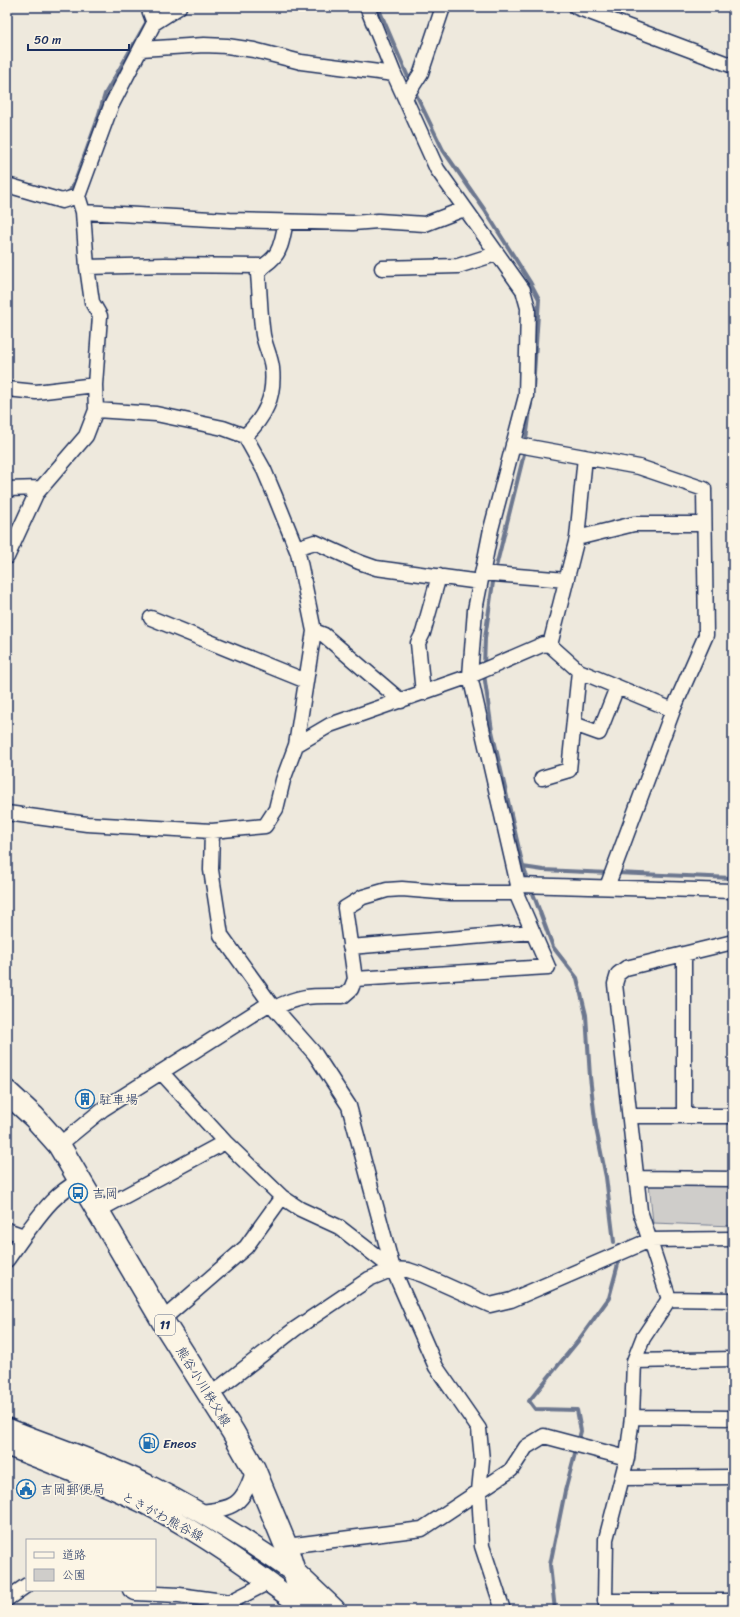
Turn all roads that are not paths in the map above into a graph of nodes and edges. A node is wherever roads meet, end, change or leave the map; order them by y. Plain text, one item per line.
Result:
1 (148, 7) edge
2 (179, 7) edge
3 (367, 7) edge
4 (443, 7) edge
5 (576, 7) edge
6 (154, 23) junction
7 (140, 49) junction
8 (733, 66) edge
9 (394, 74) junction
10 (404, 98) junction
11 (7, 185) edge
12 (78, 196) junction
13 (464, 208) junction
14 (82, 212) junction
15 (286, 222) junction
16 (496, 254) junction
17 (261, 266) junction
18 (87, 267) junction
19 (382, 268) dead end
20 (95, 386) junction
21 (7, 389) edge
22 (96, 410) junction
23 (244, 436) junction
24 (513, 444) junction
25 (585, 457) junction
26 (41, 488) junction
27 (7, 489) edge
28 (704, 524) junction
29 (577, 538) junction
30 (296, 548) junction
31 (7, 557) edge
32 (439, 576) junction
33 (481, 578) junction
34 (566, 580) junction
35 (151, 618) dead end
36 (314, 631) junction
37 (550, 645) junction
38 (579, 671) junction
39 (470, 676) junction
40 (306, 681) junction
41 (617, 687) junction
42 (423, 693) junction
43 (400, 701) junction
44 (673, 710) junction
45 (574, 724) junction
46 (296, 745) junction
47 (542, 778) dead end
48 (7, 813) edge
49 (212, 831) junction
50 (607, 887) junction
51 (518, 888) junction
52 (733, 891) edge
53 (533, 932) junction
54 (733, 942) edge
55 (350, 948) junction
56 (684, 954) junction
57 (355, 979) junction
58 (272, 1006) junction
59 (162, 1072) junction
60 (7, 1092) edge
61 (630, 1116) junction
62 (684, 1116) junction
63 (733, 1116) edge
64 (225, 1142) junction
65 (59, 1145) junction
66 (637, 1178) junction
67 (733, 1179) edge
68 (80, 1180) junction
69 (282, 1197) junction
70 (99, 1210) junction
71 (7, 1230) edge
72 (24, 1236) junction
73 (733, 1239) edge
74 (650, 1240) junction
75 (7, 1260) edge
76 (393, 1269) junction
77 (669, 1299) junction
78 (733, 1300) edge
79 (162, 1320) junction
80 (733, 1359) edge
81 (634, 1361) junction
82 (210, 1395) junction
83 (632, 1417) junction
84 (733, 1418) edge
85 (7, 1428) edge
86 (7, 1446) edge
87 (627, 1458) junction
88 (254, 1469) junction
89 (622, 1478) junction
90 (733, 1478) edge
91 (479, 1491) junction
92 (198, 1512) junction
93 (286, 1546) junction
94 (297, 1575) junction
95 (269, 1582) junction
96 (26, 1586) edge
97 (132, 1591) edge
98 (7, 1598) edge
99 (733, 1600) edge
100 (607, 1606) edge
101 (306, 1610) edge
102 (334, 1610) edge
103 (503, 1610) edge

1 - 6 street
2 - 6 street
3 - 9 street
4 - 10 street
5 - 8 street
6 - 7 street
7 - 9 street
7 - 12 street
9 - 10 street
10 - 13 street
11 - 12 street
12 - 14 street
13 - 15 street
13 - 16 street
14 - 15 street
14 - 18 street
15 - 17 street
16 - 19 street
16 - 24 street
17 - 18 street
17 - 23 street
18 - 20 street
20 - 21 street
20 - 22 street
22 - 23 street
22 - 26 street
23 - 30 street
24 - 25 street
24 - 33 street
25 - 28 street
25 - 29 street
26 - 27 street
26 - 31 street
28 - 29 street
28 - 44 street
29 - 34 street
30 - 32 street
30 - 36 street
32 - 33 street
32 - 42 street
33 - 34 street
33 - 39 street
34 - 37 street
35 - 40 street
36 - 40 street
36 - 43 street
37 - 38 street
37 - 39 street
38 - 41 street
38 - 45 street
39 - 42 street
39 - 51 street
40 - 46 street
41 - 44 street
41 - 45 street
42 - 43 street
43 - 46 street
44 - 50 street
45 - 47 street
46 - 49 street
48 - 49 street
49 - 58 street
50 - 51 street
50 - 52 street
51 - 53 street
51 - 55 street
53 - 55 street
53 - 57 street
54 - 56 street
55 - 57 street
56 - 61 street
56 - 62 street
57 - 58 street
58 - 59 street
58 - 76 street
59 - 64 street
59 - 65 street
60 - 65 main road, 熊谷小川秩父線 / 11
61 - 62 street
61 - 66 street
62 - 63 street
64 - 69 street
64 - 70 street
65 - 68 main road, 熊谷小川秩父線 / 11
66 - 67 street
66 - 74 street
68 - 70 main road, 熊谷小川秩父線 / 11
68 - 72 street
69 - 76 street
69 - 79 street
70 - 79 main road, 熊谷小川秩父線 / 11
71 - 72 street
72 - 75 street
73 - 74 street
74 - 76 street
74 - 77 street
76 - 82 street
76 - 91 street
77 - 78 street
77 - 81 street
79 - 82 main road, 熊谷小川秩父線 / 11
80 - 81 street
81 - 83 street
82 - 88 main road, 熊谷小川秩父線 / 11
83 - 84 street
83 - 87 street
85 - 92 main road, ときがわ熊谷線
86 - 95 main road, ときがわ熊谷線
87 - 89 street
87 - 91 street
88 - 92 street
88 - 93 main road, 熊谷小川秩父線 / 11
89 - 90 street
89 - 100 street
91 - 93 street
91 - 103 street
92 - 94 main road, ときがわ熊谷線
93 - 94 main road, 熊谷小川秩父線 / 11
94 - 101 main road, 熊谷小川秩父線 / 11
94 - 102 main road, 熊谷小川秩父線 / 11
95 - 97 street
95 - 101 main road, ときがわ熊谷線
96 - 98 street
99 - 100 street

